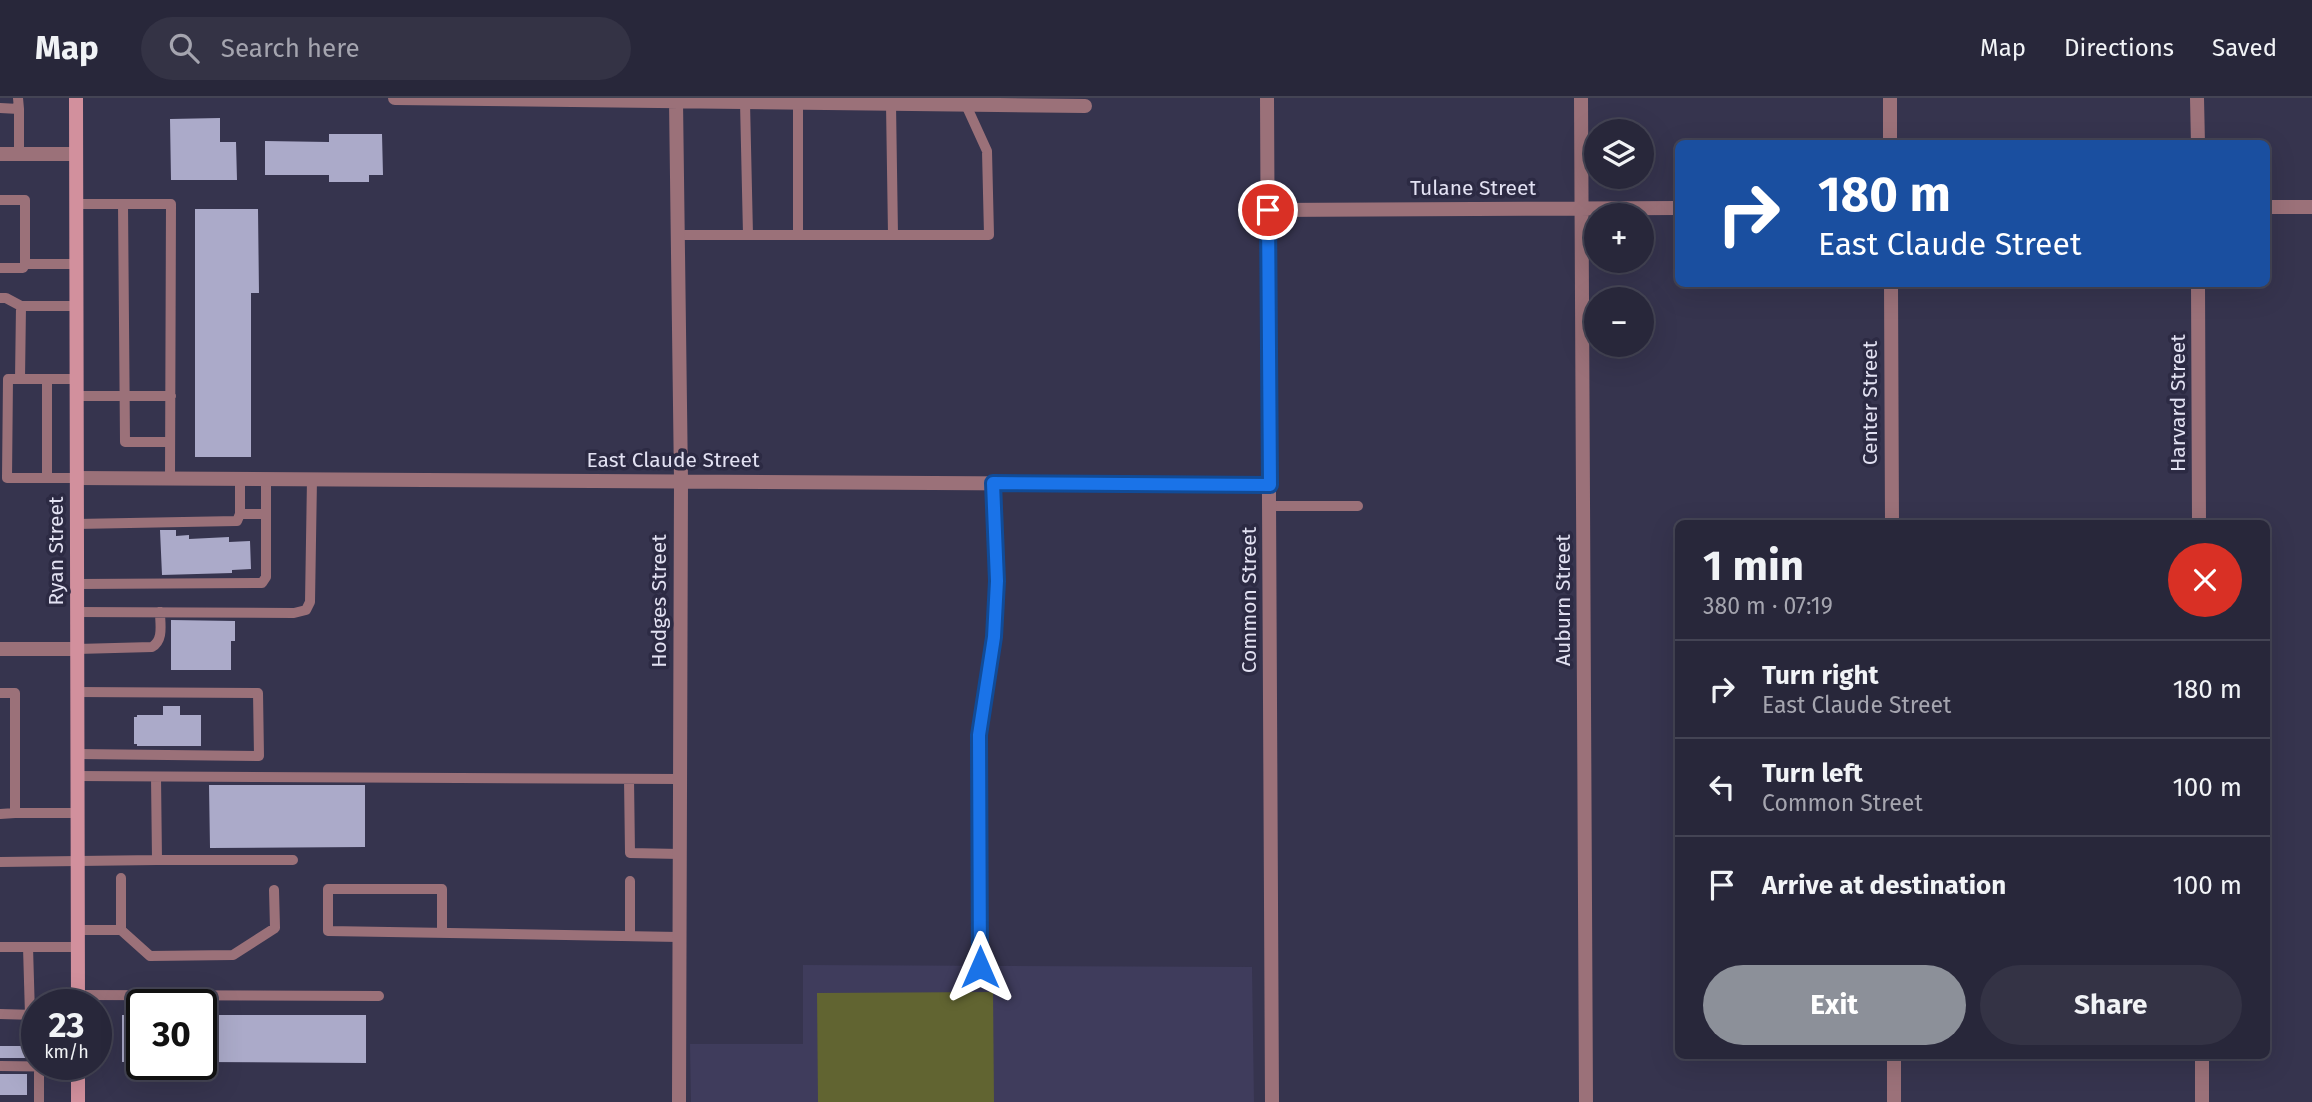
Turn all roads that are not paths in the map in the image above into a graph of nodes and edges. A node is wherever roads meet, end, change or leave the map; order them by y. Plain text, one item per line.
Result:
1 (76, 98) edge
2 (395, 98) edge
3 (1267, 98) edge
4 (1581, 98) edge
5 (1889, 98) edge
6 (2197, 98) edge
7 (676, 100) edge
8 (745, 102) junction
9 (18, 103) edge
10 (798, 103) junction
11 (891, 104) junction
12 (966, 105) junction
13 (1085, 106) dead end
14 (0, 108) edge
15 (1890, 140) edge
16 (2198, 140) edge
17 (0, 154) edge
18 (19, 154) junction
19 (76, 154) junction
20 (0, 200) edge
21 (76, 204) junction
22 (123, 204) junction
23 (2270, 207) edge
24 (2312, 207) edge
25 (1582, 208) junction
26 (1675, 208) edge
27 (1268, 210) junction
28 (748, 235) junction
29 (798, 235) junction
30 (894, 235) junction
31 (678, 236) junction
32 (25, 264) junction
33 (76, 264) junction
34 (0, 268) edge
35 (1891, 287) edge
36 (2198, 287) edge
37 (0, 298) edge
38 (21, 306) junction
39 (76, 306) junction
40 (20, 379) junction
41 (47, 379) junction
42 (76, 379) junction
43 (4, 386) edge
44 (125, 396) junction
45 (171, 396) junction
46 (76, 397) junction
47 (8, 407) junction
48 (20, 407) dead end
49 (8, 430) junction
50 (20, 430) dead end
51 (170, 442) junction
52 (8, 451) junction
53 (20, 451) dead end
54 (47, 477) junction
55 (76, 478) junction
56 (170, 478) junction
57 (240, 479) junction
58 (267, 479) junction
59 (312, 479) junction
60 (681, 481) junction
61 (993, 483) junction
62 (1270, 485) junction
63 (1270, 506) junction
64 (1358, 506) dead end
65 (240, 514) junction
66 (267, 514) junction
67 (1892, 520) edge
68 (2199, 520) edge
69 (76, 524) junction
70 (77, 584) junction
71 (77, 612) junction
72 (159, 612) junction
73 (0, 649) edge
74 (77, 649) junction
75 (77, 692) junction
76 (0, 693) edge
77 (77, 754) junction
78 (77, 776) junction
79 (156, 777) junction
80 (629, 779) junction
81 (680, 779) junction
82 (15, 813) junction
83 (77, 813) junction
84 (0, 814) edge
85 (680, 854) junction
86 (157, 860) junction
87 (293, 860) dead end
88 (77, 861) junction
89 (0, 862) edge
90 (121, 878) dead end
91 (630, 881) dead end
92 (274, 890) dead end
93 (78, 930) junction
94 (121, 930) junction
95 (442, 931) junction
96 (631, 934) junction
97 (679, 937) junction
98 (0, 947) edge
99 (28, 947) junction
100 (78, 947) junction
101 (980, 967) dead end
102 (32, 989) edge
103 (78, 989) edge
104 (379, 996) dead end
105 (112, 1000) edge
106 (0, 1014) edge
107 (21, 1015) edge
108 (1894, 1059) edge
109 (2202, 1059) edge
110 (0, 1066) edge
111 (21, 1066) edge
112 (39, 1080) edge
113 (78, 1080) edge
114 (39, 1102) edge
115 (78, 1102) edge
116 (679, 1102) edge
117 (1272, 1102) edge
118 (1586, 1102) edge
119 (1895, 1102) edge
120 (2202, 1102) edge

1 - 19 main road, Ryan Street
2 - 7 street
3 - 27 street, Common Street
4 - 25 street, Auburn Street
5 - 15 street
6 - 16 street
7 - 8 street
7 - 31 street, Hodges Street
8 - 10 street
8 - 28 lane
9 - 14 lane
9 - 18 lane
10 - 11 street
10 - 29 lane
11 - 12 street
11 - 30 lane
12 - 13 street
12 - 30 lane
17 - 18 street
18 - 19 street
19 - 21 main road, Ryan Street
20 - 32 lane
21 - 22 lane
21 - 33 main road, Ryan Street
22 - 44 lane
22 - 45 lane
23 - 24 street
25 - 26 street, Tulane Street
25 - 27 street, Tulane Street
25 - 118 street, Auburn Street
27 - 62 street, Common Street
28 - 29 lane
28 - 31 lane
29 - 30 lane
31 - 60 street, Hodges Street
32 - 33 lane
32 - 34 lane
33 - 39 main road, Ryan Street
35 - 67 street, Center Street
36 - 68 street, Harvard Street
37 - 38 lane
38 - 39 lane
38 - 40 lane
39 - 42 main road, Ryan Street
40 - 41 lane
40 - 43 lane
41 - 42 lane
41 - 54 lane
42 - 46 main road, Ryan Street
43 - 47 lane
44 - 45 lane
44 - 46 lane
44 - 51 lane
45 - 51 lane
46 - 55 main road, Ryan Street
47 - 48 lane
47 - 49 lane
49 - 50 lane
49 - 52 lane
51 - 56 lane
52 - 53 lane
52 - 54 lane
54 - 55 lane
55 - 56 street, East Claude Street
55 - 69 main road, Ryan Street
56 - 57 street, East Claude Street
57 - 58 street, East Claude Street
57 - 65 lane
58 - 59 street, East Claude Street
58 - 66 lane
59 - 60 street, East Claude Street
59 - 72 lane
60 - 61 street, East Claude Street
60 - 81 street, Hodges Street
61 - 62 street, East Claude Street
61 - 101 street
62 - 63 street, Common Street
63 - 64 lane
63 - 117 street, Common Street
65 - 66 lane
65 - 69 lane
66 - 70 lane
69 - 70 main road, Ryan Street
70 - 71 main road, Ryan Street
71 - 72 lane
71 - 74 main road, Ryan Street
72 - 74 lane
73 - 74 street
74 - 75 main road, Ryan Street
75 - 77 main road, Ryan Street
75 - 77 lane
76 - 82 lane
77 - 78 main road, Ryan Street
78 - 79 lane
78 - 83 main road, Ryan Street
79 - 80 lane
79 - 86 lane
80 - 81 lane
80 - 85 lane
81 - 85 street, Hodges Street
82 - 83 lane
82 - 84 lane
83 - 88 main road, Ryan Street
85 - 97 street, Hodges Street
86 - 87 lane
86 - 88 lane
88 - 89 lane
88 - 93 main road, Ryan Street
90 - 94 lane
91 - 96 lane
92 - 94 lane
93 - 94 lane
93 - 100 main road, Ryan Street
95 - 95 lane
95 - 96 lane
96 - 97 lane
97 - 116 street, Hodges Street
98 - 99 lane
99 - 100 lane
99 - 102 lane
100 - 103 main road, Ryan Street
104 - 105 lane
106 - 107 lane
108 - 119 street
109 - 120 street
110 - 111 lane
112 - 114 lane
113 - 115 main road

